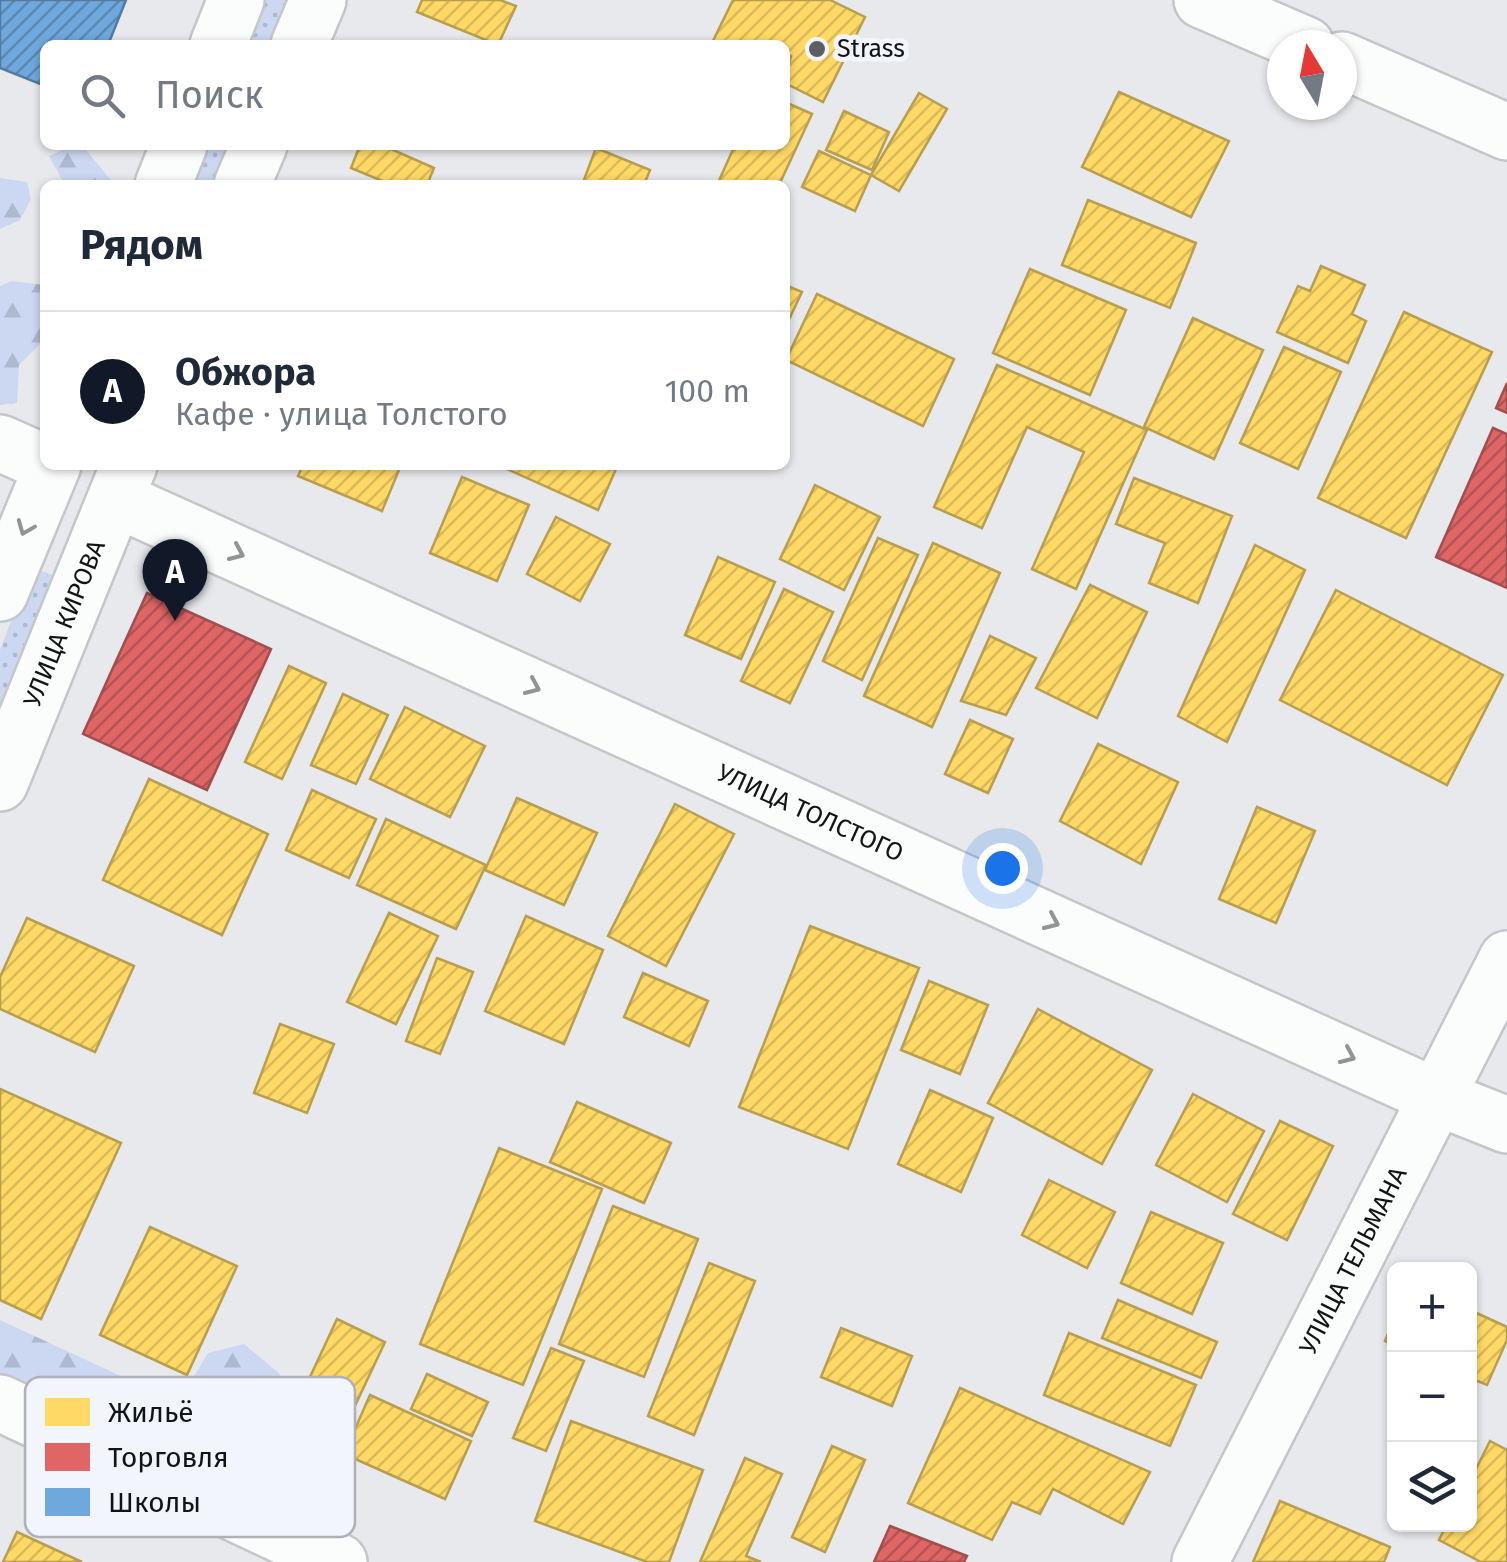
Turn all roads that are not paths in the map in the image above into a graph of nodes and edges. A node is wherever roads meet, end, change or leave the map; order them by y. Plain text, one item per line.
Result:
1 (236, 0) edge
2 (318, 0) edge
3 (1202, 0) edge
4 (1271, 30) edge
5 (220, 40) edge
6 (301, 40) edge
7 (1357, 67) edge
8 (1507, 132) edge
9 (177, 150) edge
10 (257, 150) edge
11 (165, 180) edge
12 (244, 180) edge
13 (0, 443) edge
14 (40, 461) edge
15 (48, 470) edge
16 (122, 482) edge
17 (0, 593) edge
18 (0, 783) edge
19 (1507, 959) edge
20 (1439, 1098) junction
21 (1507, 1125) edge
22 (0, 1404) edge
23 (25, 1416) edge
24 (286, 1537) edge
25 (340, 1562) edge
26 (1200, 1562) edge

1 - 5 street
2 - 6 street
3 - 4 street
7 - 8 street
9 - 11 street
10 - 12 street
13 - 14 street
15 -> 17 street
16 - 18 street, УЛИЦА КИРОВА
16 -> 20 street, УЛИЦА ТОЛСТОГО
19 - 20 street, УЛИЦА ТЕЛЬМАНА
20 - 21 street, УЛИЦА ТОЛСТОГО
20 - 26 street, УЛИЦА ТЕЛЬМАНА
22 - 23 street
24 - 25 street

